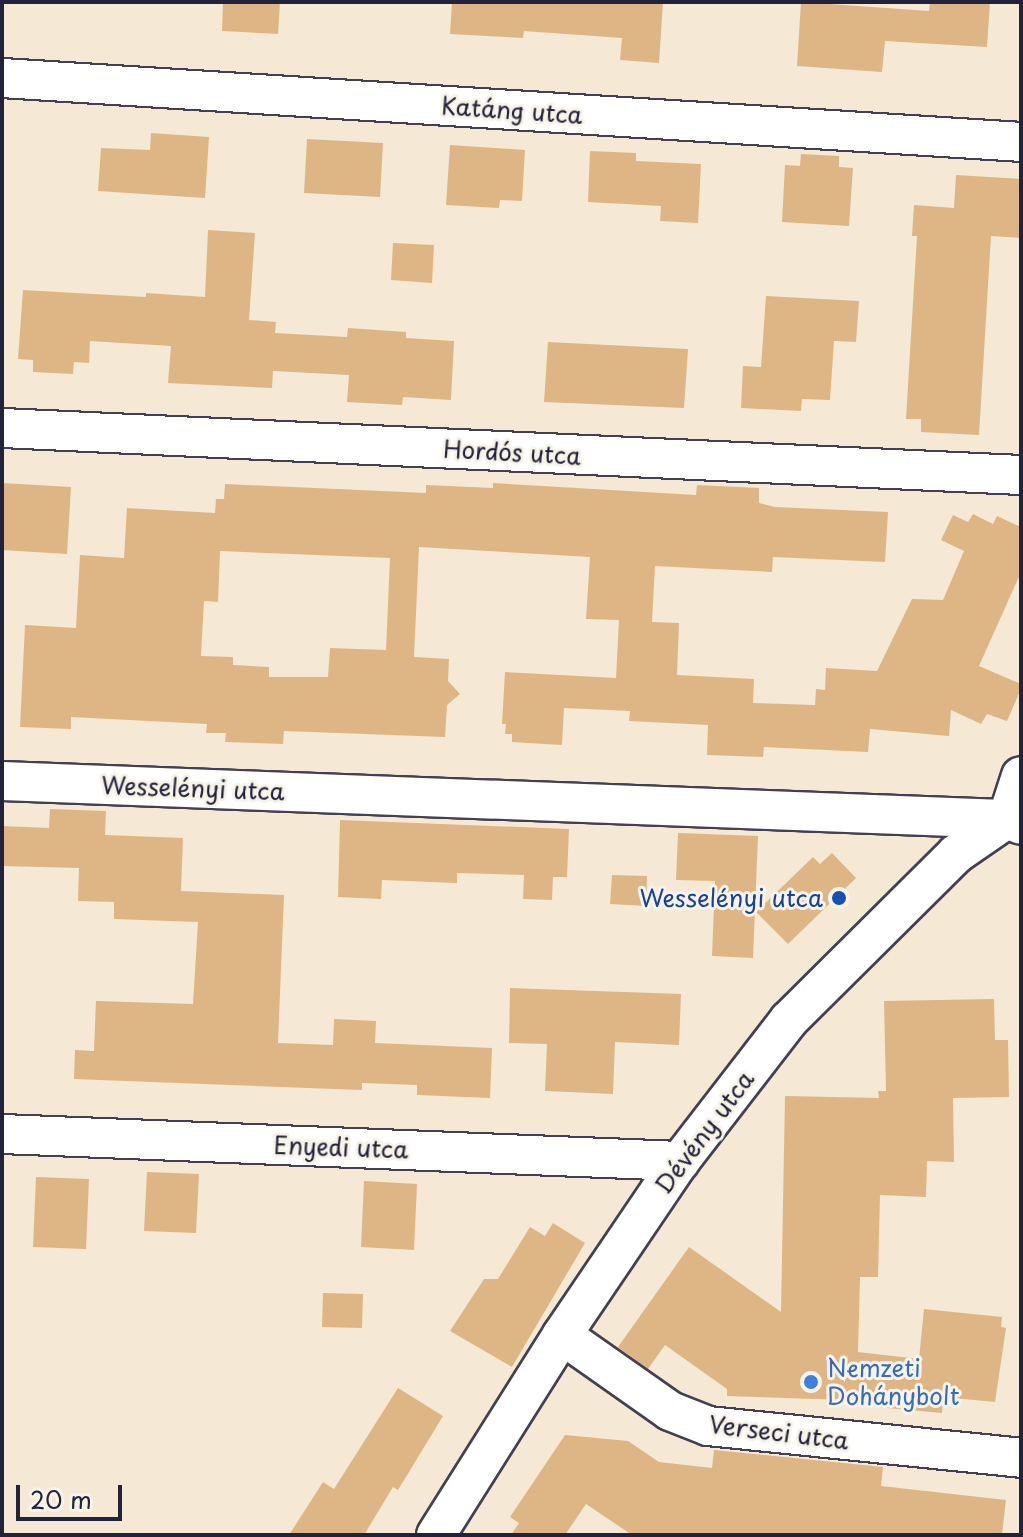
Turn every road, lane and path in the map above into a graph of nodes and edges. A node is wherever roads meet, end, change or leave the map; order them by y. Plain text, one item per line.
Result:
1 (2, 78) edge
2 (1021, 142) edge
3 (2, 428) edge
4 (1021, 475) edge
5 (1021, 776) edge
6 (2, 781) edge
7 (1016, 829) edge
8 (2, 1134) edge
9 (680, 1161) junction
10 (562, 1335) junction
11 (1021, 1458) edge
12 (436, 1535) edge

1 - 2 street, Katáng utca
3 - 4 street, Hordós utca
5 - 7 street
6 - 7 street, Wesselényi utca
7 - 9 street, Dévény utca
8 - 9 street, Enyedi utca
9 - 10 street, Dévény utca
10 - 11 street, Verseci utca
10 - 12 street, Dévény utca

